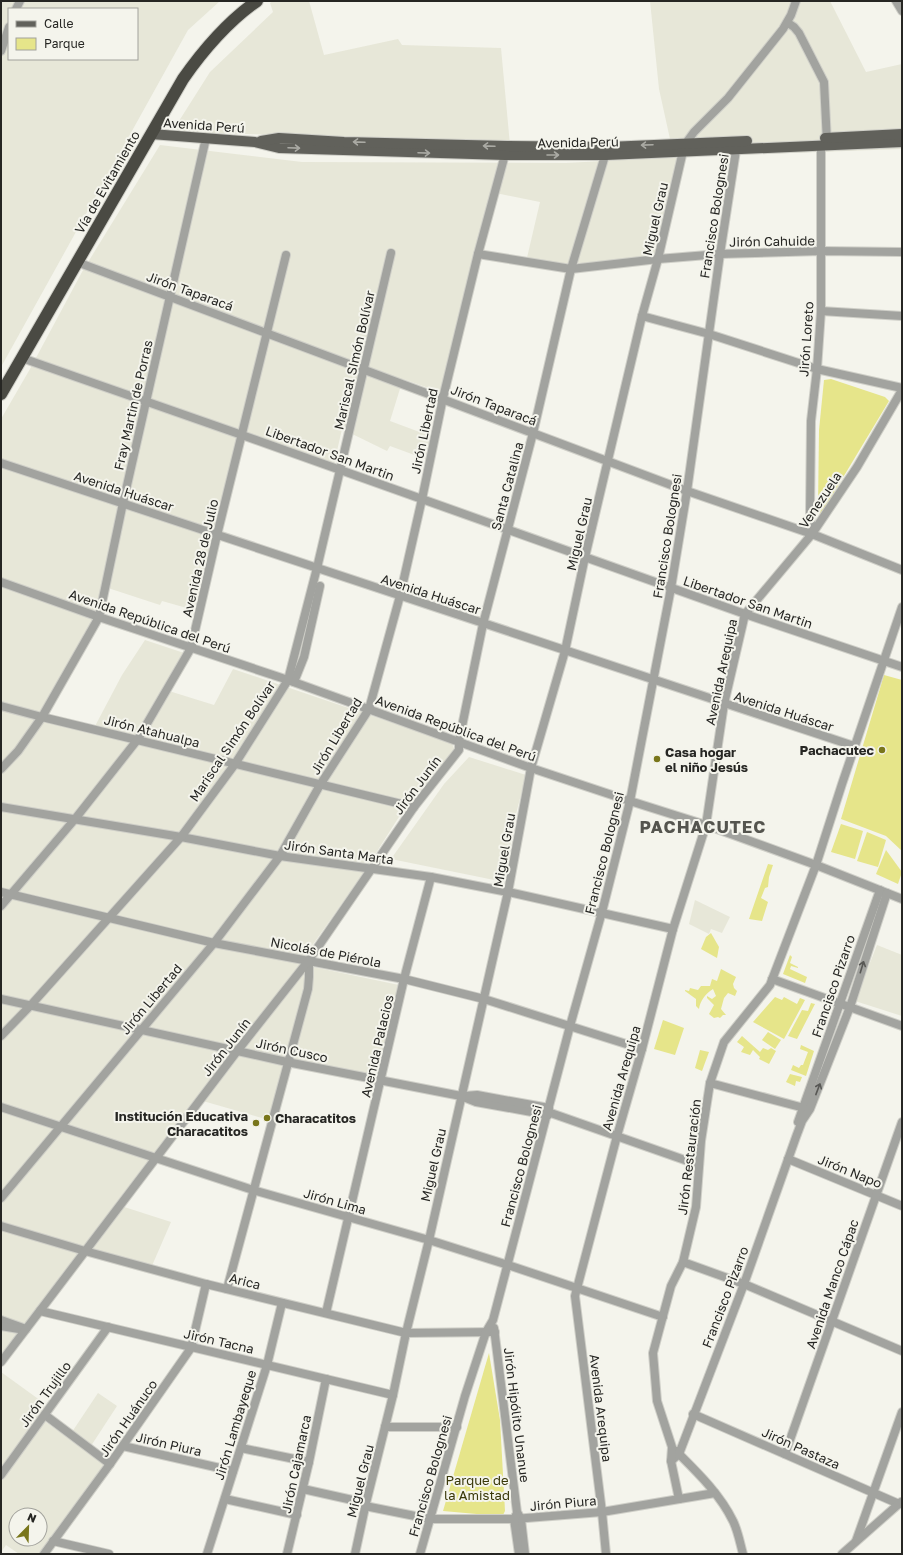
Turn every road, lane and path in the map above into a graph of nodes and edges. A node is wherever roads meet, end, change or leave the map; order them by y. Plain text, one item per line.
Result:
1 (257, 1) edge
2 (796, 1) edge
3 (896, 1) edge
4 (902, 11) edge
5 (788, 23) junction
6 (8, 30) edge
7 (1, 51) edge
8 (151, 134) junction
9 (902, 134) edge
10 (206, 138) junction
11 (902, 142) edge
12 (825, 143) junction
13 (737, 145) junction
14 (685, 147) junction
15 (506, 151) junction
16 (607, 151) junction
17 (391, 252) dead end
18 (821, 252) junction
19 (902, 252) edge
20 (478, 254) junction
21 (720, 254) junction
22 (286, 255) dead end
23 (658, 259) junction
24 (77, 262) junction
25 (571, 270) junction
26 (170, 296) junction
27 (821, 311) junction
28 (642, 316) junction
29 (902, 316) edge
30 (266, 332) junction
31 (709, 334) junction
32 (22, 358) junction
33 (364, 368) junction
34 (817, 368) junction
35 (902, 389) edge
36 (1, 394) edge
37 (443, 398) junction
38 (146, 402) junction
39 (534, 433) junction
40 (242, 435) junction
41 (609, 461) junction
42 (1, 462) edge
43 (340, 470) junction
44 (687, 491) junction
45 (422, 499) junction
46 (123, 503) junction
47 (508, 530) junction
48 (812, 534) junction
49 (217, 535) junction
50 (585, 557) junction
51 (318, 568) junction
52 (902, 570) edge
53 (1, 582) edge
54 (320, 586) dead end
55 (671, 588) junction
56 (400, 596) junction
57 (902, 607) edge
58 (745, 614) junction
59 (98, 617) junction
60 (483, 624) junction
61 (191, 648) junction
62 (565, 651) junction
63 (884, 660) junction
64 (902, 667) edge
65 (654, 680) junction
66 (291, 681) junction
67 (724, 704) junction
68 (1, 706) edge
69 (369, 709) junction
70 (42, 717) junction
71 (138, 739) junction
72 (459, 741) junction
73 (854, 746) junction
74 (235, 764) junction
75 (531, 768) junction
76 (1, 769) edge
77 (320, 785) junction
78 (630, 801) junction
79 (1, 807) edge
80 (414, 807) junction
81 (75, 819) junction
82 (706, 825) junction
83 (180, 837) junction
84 (280, 856) junction
85 (816, 865) junction
86 (371, 869) junction
87 (431, 877) junction
88 (884, 891) junction
89 (1, 892) edge
90 (508, 892) junction
91 (11, 894) junction
92 (902, 899) edge
93 (1, 906) edge
94 (602, 912) junction
95 (108, 917) junction
96 (673, 928) junction
97 (214, 943) junction
98 (309, 960) junction
99 (404, 979) junction
100 (772, 979) junction
101 (484, 998) junction
102 (1, 999) edge
103 (840, 1003) junction
104 (31, 1005) junction
105 (850, 1007) junction
106 (570, 1026) junction
107 (902, 1026) edge
108 (141, 1029) junction
109 (1, 1036) edge
110 (642, 1049) junction
111 (238, 1050) junction
112 (287, 1062) junction
113 (382, 1081) junction
114 (710, 1083) junction
115 (461, 1096) junction
116 (1, 1107) edge
117 (807, 1109) junction
118 (548, 1111) junction
119 (902, 1122) edge
120 (61, 1126) junction
121 (617, 1136) junction
122 (155, 1159) junction
123 (788, 1159) junction
124 (699, 1164) junction
125 (253, 1190) junction
126 (876, 1195) junction
127 (1, 1198) edge
128 (902, 1206) edge
129 (349, 1217) junction
130 (1, 1226) edge
131 (429, 1240) junction
132 (85, 1251) junction
133 (683, 1262) junction
134 (508, 1265) junction
135 (206, 1284) junction
136 (744, 1284) junction
137 (227, 1289) junction
138 (576, 1289) junction
139 (282, 1303) junction
140 (40, 1311) junction
141 (326, 1314) junction
142 (663, 1317) junction
143 (1, 1320) edge
144 (832, 1322) junction
145 (1, 1326) edge
146 (108, 1327) junction
147 (26, 1329) junction
148 (491, 1332) junction
149 (406, 1333) junction
150 (191, 1348) junction
151 (902, 1351) edge
152 (1, 1362) edge
153 (267, 1364) junction
154 (326, 1379) junction
155 (393, 1395) junction
156 (902, 1412) edge
157 (693, 1414) junction
158 (45, 1415) junction
159 (385, 1427) junction
160 (457, 1427) junction
161 (123, 1446) junction
162 (672, 1447) junction
163 (241, 1448) junction
164 (679, 1454) junction
165 (785, 1454) junction
166 (671, 1461) junction
167 (309, 1462) junction
168 (110, 1464) junction
169 (233, 1471) junction
170 (1, 1475) edge
171 (303, 1489) junction
172 (873, 1492) junction
173 (715, 1493) junction
174 (225, 1499) junction
175 (679, 1499) junction
176 (900, 1503) edge
177 (366, 1504) junction
178 (602, 1512) junction
179 (297, 1515) junction
180 (517, 1517) junction
181 (430, 1519) junction
182 (856, 1540) junction
183 (54, 1541) junction
184 (44, 1554) edge
185 (109, 1554) edge
186 (208, 1554) edge
187 (287, 1554) edge
188 (355, 1554) edge
189 (420, 1554) edge
190 (519, 1554) edge
191 (525, 1554) edge
192 (606, 1554) edge
193 (743, 1554) edge
194 (842, 1554) edge

1 - 8 highway, Vía de Evitamiento
2 - 5 street
3 - 4 street
5 - 12 street, Jirón Loreto
5 - 14 street
6 - 7 street
8 - 10 main road, Avenida Perú
8 - 24 highway, Vía de Evitamiento
9 - 12 main road, Avenida Perú
10 - 15 main road, Avenida Perú
10 - 26 street, Fray Martin de Porras
11 - 12 main road, Avenida Perú
12 - 13 main road, Avenida Perú
12 - 18 street, Jirón Loreto
13 - 14 main road, Avenida Perú
13 - 21 street, Francisco Bolognesi
14 - 16 main road, Avenida Perú
14 - 23 street, Miguel Grau
15 - 16 main road, Avenida Perú
15 - 20 street, Jirón Libertad
16 - 25 street, Santa Catalina
17 - 33 street, Mariscal SImón Bolívar
18 - 19 street, Jirón Cahuide
18 - 21 street, Jirón Cahuide
18 - 27 street, Jirón Loreto
20 - 25 street, Jirón Cahuide
20 - 37 street, Jirón Libertad
21 - 23 street, Jirón Cahuide
21 - 31 street, Francisco Bolognesi
22 - 30 street, Avenida 28 de Julio
23 - 25 street, Jirón Cahuide
23 - 28 street, Miguel Grau
24 - 26 street, Jirón Taparacá
24 - 32 highway, Vía de Evitamiento
25 - 39 street, Santa Catalina
26 - 30 street, Jirón Taparacá
26 - 38 street, Fray Martin de Porras
27 - 29 street
27 - 34 street, Jirón Loreto
28 - 31 street
28 - 41 street, Miguel Grau
30 - 33 street, Jirón Taparacá
30 - 40 street, Avenida 28 de Julio
31 - 34 street
31 - 44 street, Francisco Bolognesi
32 - 36 highway, Vía de Evitamiento
32 - 38 street, Libertador San Martin
33 - 37 street, Jirón Taparacá
33 - 43 street, Mariscal SImón Bolívar
34 - 35 street
34 - 48 street, Jirón Loreto
35 - 48 street, Venezuela
37 - 39 street, Jirón Taparacá
37 - 45 street, Jirón Libertad
38 - 40 street, Libertador San Martin
38 - 46 street, Fray Martin de Porras
39 - 41 street, Jirón Taparacá
39 - 47 street, Santa Catalina
40 - 43 street, Libertador San Martin
40 - 49 street, Avenida 28 de Julio
41 - 44 street, Jirón Taparacá
41 - 50 street, Miguel Grau
42 - 46 street, Avenida Huáscar
43 - 45 street, Libertador San Martin
43 - 51 street, Mariscal SImón Bolívar
44 - 48 street, Jirón Taparacá
44 - 55 street, Francisco Bolognesi
45 - 47 street, Libertador San Martin
45 - 56 street, Jirón Libertad
46 - 49 street, Avenida Huáscar
46 - 59 street, Fray Martin de Porras
47 - 50 street, Libertador San Martin
47 - 60 street, Santa Catalina
48 - 52 street, Jirón Taparacá
48 - 58 street, Venezuela
49 - 51 street, Avenida Huáscar
49 - 61 street, Avenida 28 de Julio
50 - 55 street, Libertador San Martin
50 - 62 street, Miguel Grau
51 - 56 street, Avenida Huáscar
51 - 66 street, Mariscal SImón Bolívar
53 - 59 street, Avenida República del Perú
54 - 66 street
55 - 58 street, Libertador San Martin
55 - 65 street, Francisco Bolognesi
56 - 60 street, Avenida Huáscar
56 - 69 street, Jirón Libertad
57 - 63 street, Jirón Restauración
58 - 63 street, Libertador San Martin
58 - 67 street, Avenida Arequipa
59 - 61 street, Avenida República del Perú
59 - 70 street, Fray Martin de Porras
60 - 62 street, Avenida Huáscar
60 - 72 street, Santa Catalina
61 - 66 street, Avenida República del Perú
61 - 71 street, Avenida 28 de Julio
62 - 65 street, Avenida Huáscar
62 - 75 street, Miguel Grau
63 - 64 street, Libertador San Martin
63 - 73 street, Jirón Restauración
65 - 67 street, Avenida Huáscar
65 - 78 street, Francisco Bolognesi
66 - 69 street, Avenida República del Perú
66 - 74 street, Mariscal SImón Bolívar
67 - 73 street, Avenida Huáscar
67 - 82 street, Avenida Arequipa
68 - 70 street, Jirón Atahualpa
69 - 72 street, Avenida República del Perú
69 - 77 street, Jirón Libertad
70 - 71 street, Jirón Atahualpa
70 - 76 street, Fray Martin de Porras
71 - 74 street, Jirón Atahualpa
71 - 81 street, Avenida 28 de Julio
72 - 75 street, Avenida República del Perú
72 - 80 street, Jirón Junín
73 - 85 street, Jirón Restauración
74 - 77 street, Jirón Atahualpa
74 - 83 street, Mariscal SImón Bolívar
75 - 78 street, Avenida República del Perú
75 - 90 street, Miguel Grau
77 - 80 street, Jirón Atahualpa
77 - 84 street, Jirón Libertad
78 - 82 street, Avenida República del Perú
78 - 94 street, Francisco Bolognesi
79 - 81 street, Jirón Santa Marta
80 - 86 street, Jirón Junín
81 - 83 street, Jirón Santa Marta
81 - 91 street, Avenida 28 de Julio
82 - 85 street, Avenida República del Perú
82 - 96 street, Avenida Arequipa
83 - 84 street, Jirón Santa Marta
83 - 95 street, Mariscal SImón Bolívar
84 - 86 street, Jirón Santa Marta
84 - 97 street, Jirón Libertad
85 - 88 street, Avenida República del Perú
85 - 100 street, Jirón Restauración
86 - 87 street, Jirón Santa Marta
86 - 98 street, Jirón Junín
87 - 90 street, Jirón Santa Marta
87 - 99 street, Avenida Palacios
88 - 92 street, Avenida República del Perú
88 - 103 street, Francisco Pizarro
105 -> 88 street, Francisco Pizarro
89 - 91 street, Nicolás de Piérola
90 - 94 street, Jirón Santa Marta
90 - 101 street, Miguel Grau
91 - 93 street, Avenida 28 de Julio
91 - 95 street, Nicolás de Piérola
94 - 96 street, Jirón Santa Marta
94 - 106 street, Francisco Bolognesi
95 - 97 street, Nicolás de Piérola
95 - 104 street, Mariscal SImón Bolívar
96 - 110 street, Avenida Arequipa
97 - 98 street, Nicolás de Piérola
97 - 108 street, Jirón Libertad
98 - 99 street, Nicolás de Piérola
98 - 111 street, Jirón Junín
98 - 112 street
99 - 101 street, Nicolás de Piérola
99 - 113 street, Avenida Palacios
100 - 103 street
100 - 114 street, Jirón Restauración
101 - 106 street, Nicolás de Piérola
101 - 115 street, Miguel Grau
102 - 104 street, Jirón Cusco
103 - 105 street
103 - 117 street, Francisco Pizarro
104 - 108 street, Jirón Cusco
104 - 109 street, Mariscal SImón Bolívar
105 - 107 street
117 -> 105 street, Francisco Pizarro
106 - 110 street, Nicolás de Piérola
106 - 118 street, Francisco Bolognesi
108 - 111 street, Jirón Cusco
108 - 120 street, Jirón Libertad
110 - 121 street, Avenida Arequipa
111 - 112 street, Jirón Cusco
111 - 122 street, Jirón Junín
112 - 113 street, Jirón Cusco
112 - 125 street
113 - 115 street, Jirón Cusco
113 - 129 street, Avenida Palacios
114 - 117 street
114 - 124 street, Jirón Restauración
115 - 118 street, Jirón Cusco
115 - 131 street, Miguel Grau
116 - 120 street, Jirón Lima
117 - 123 street, Francisco Pizarro
118 - 121 street, Jirón Cusco
118 - 134 street, Francisco Bolognesi
119 - 126 street, Avenida Manco Cápac
120 - 122 street, Jirón Lima
120 - 127 street, Jirón Libertad
121 - 124 street, Jirón Cusco
121 - 138 street, Avenida Arequipa
122 - 125 street, Jirón Lima
122 - 132 street, Jirón Junín
123 - 126 street, Jirón Napo
123 - 136 street, Francisco Pizarro
124 - 133 street, Jirón Restauración
125 - 129 street, Jirón Lima
125 - 137 street
126 - 128 street, Jirón Napo
126 - 144 street, Avenida Manco Cápac
129 - 131 street, Jirón Lima
129 - 141 street, Avenida Palacios
130 - 132 street, Arica
131 - 134 street, Jirón Lima
131 - 149 street, Miguel Grau
132 - 135 street, Arica
132 - 140 street, Jirón Junín
133 - 136 street
133 - 142 street, Jirón Restauración
134 - 138 street, Jirón Lima
134 - 148 street, Francisco Bolognesi
135 - 137 street, Arica
135 - 150 street, Jirón Huánuco
136 - 144 street
136 - 157 street, Francisco Pizarro
137 - 139 street, Arica
138 - 142 street, Jirón Lima
138 - 178 street, Avenida Arequipa
139 - 141 street, Arica
139 - 153 street, Jirón Lambayeque
140 - 146 street, Jirón Tacna
140 - 147 street, Jirón Junín
141 - 149 street, Arica
142 - 162 street, Jirón Restauración
143 - 147 street
144 - 151 street
144 - 165 street, Avenida Manco Cápac
145 - 147 street
146 - 150 street, Jirón Tacna
146 - 158 street, Jirón Trujillo
147 - 152 street, Jirón Junín
148 - 149 street, Arica
148 - 160 street, Francisco Bolognesi
148 - 180 street, Jirón Hipólito Unanue
149 - 155 street, Miguel Grau
150 - 153 street, Jirón Tacna
150 - 161 street, Jirón Huánuco
153 - 154 street, Jirón Tacna
153 - 163 street, Jirón Lambayeque
154 - 155 street, Jirón Tacna
154 - 167 street, Jirón Cajamarca
155 - 159 street, Miguel Grau
156 - 172 street
157 - 164 street, Francisco Pizarro
157 - 165 street, Jirón Pastaza
158 - 168 street
158 - 170 street, Jirón Trujillo
159 - 160 street
159 - 177 street, Miguel Grau
160 - 181 street, Francisco Bolognesi
161 - 168 street, Jirón Huánuco
161 - 169 street, Jirón Piura
162 - 164 street, Jirón Restauración
162 - 166 street, Jirón Restauración
163 - 167 street
163 - 169 street, Jirón Lambayeque
164 - 166 street, Francisco Pizarro
164 - 173 street, Jirón Restauración
165 - 172 street, Jirón Pastaza
166 - 175 street, Jirón Restauración
167 - 171 street, Jirón Cajamarca
168 - 183 street, Jirón Huánuco
169 - 174 street, Jirón Lambayeque
171 - 177 street, Jirón Piura
171 - 179 street, Jirón Cajamarca
172 - 176 street, Jirón Pastaza
172 - 182 street
173 - 175 street, Jirón Piura
173 - 193 street, Jirón Restauración
174 - 179 street
174 - 186 street, Jirón Lambayeque
175 - 178 street, Jirón Piura
176 - 182 street
177 - 181 street, Jirón Piura
177 - 188 street, Miguel Grau
178 - 180 street, Jirón Piura
178 - 192 street, Avenida Arequipa
179 - 187 street, Jirón Cajamarca
180 - 181 street, Jirón Piura
180 - 190 street, Jirón Hipólito Unanue
180 - 191 street, Jirón Hipólito Unanue
181 - 189 street, Francisco Bolognesi
182 - 194 street
183 - 184 street, Jirón Huánuco
183 - 185 street

